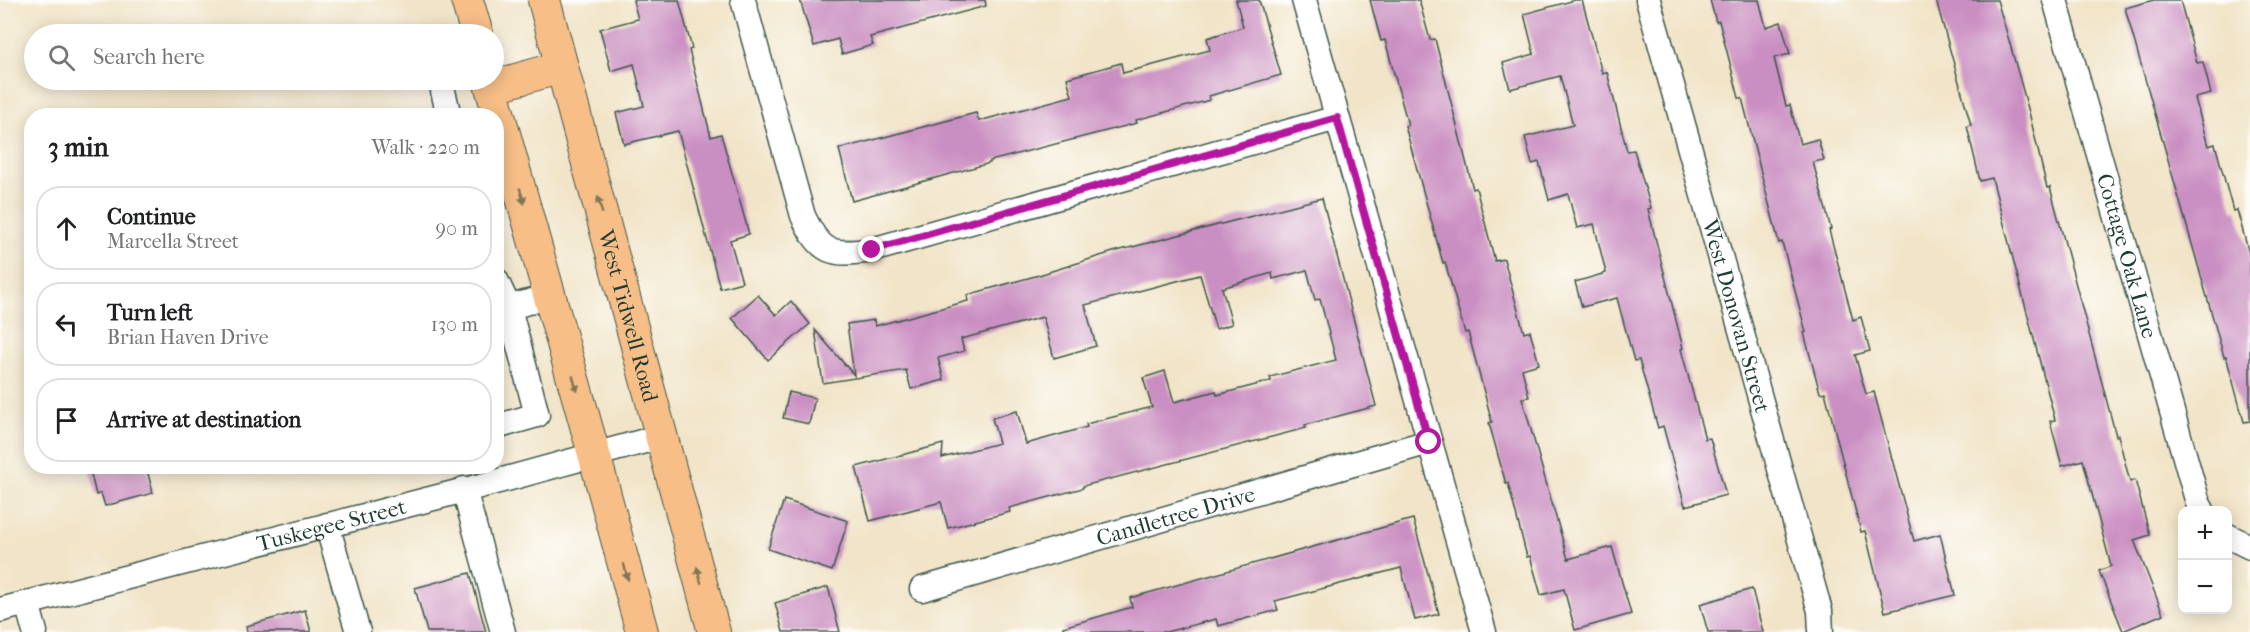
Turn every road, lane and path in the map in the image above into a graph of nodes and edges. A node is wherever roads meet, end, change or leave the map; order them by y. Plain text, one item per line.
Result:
1 (467, 0) edge
2 (544, 0) edge
3 (743, 0) edge
4 (1304, 0) edge
5 (1648, 0) edge
6 (2055, 0) edge
7 (474, 24) edge
8 (562, 67) junction
9 (504, 80) edge
10 (492, 90) edge
11 (443, 91) dead end
12 (447, 108) edge
13 (497, 108) edge
14 (1337, 118) junction
15 (504, 133) edge
16 (550, 296) junction
17 (504, 309) edge
18 (504, 312) edge
19 (504, 425) edge
20 (663, 436) junction
21 (1429, 442) junction
22 (594, 454) junction
23 (464, 489) junction
24 (2200, 506) edge
25 (327, 525) junction
26 (2232, 538) edge
27 (2250, 547) edge
28 (922, 589) dead end
29 (27, 603) junction
30 (0, 610) edge
31 (35, 632) edge
32 (358, 632) edge
33 (503, 632) edge
34 (642, 632) edge
35 (714, 632) edge
36 (1484, 632) edge
37 (1821, 632) edge

1 - 7 main road
2 - 8 main road, West Tidwell Road
3 - 14 street
4 - 14 street
5 - 37 street, West Donovan Street
6 - 24 street, Cottage Oak Lane
8 - 9 main road
20 -> 8 main road, West Tidwell Road
10 -> 13 main road
11 - 12 street
14 - 21 street
15 -> 16 main road
16 - 17 street
16 -> 22 main road
18 - 19 street
20 - 22 street, Tuskegee Street
35 -> 20 main road, West Tidwell Road
21 - 28 street, Candletree Drive
21 - 36 street
22 - 23 street, Tuskegee Street
22 -> 34 main road
23 - 25 street, Tuskegee Street
23 - 33 street
25 - 29 street, Tuskegee Street
25 - 32 street
26 - 27 street
29 - 30 street, Tuskegee Street
29 - 31 street

